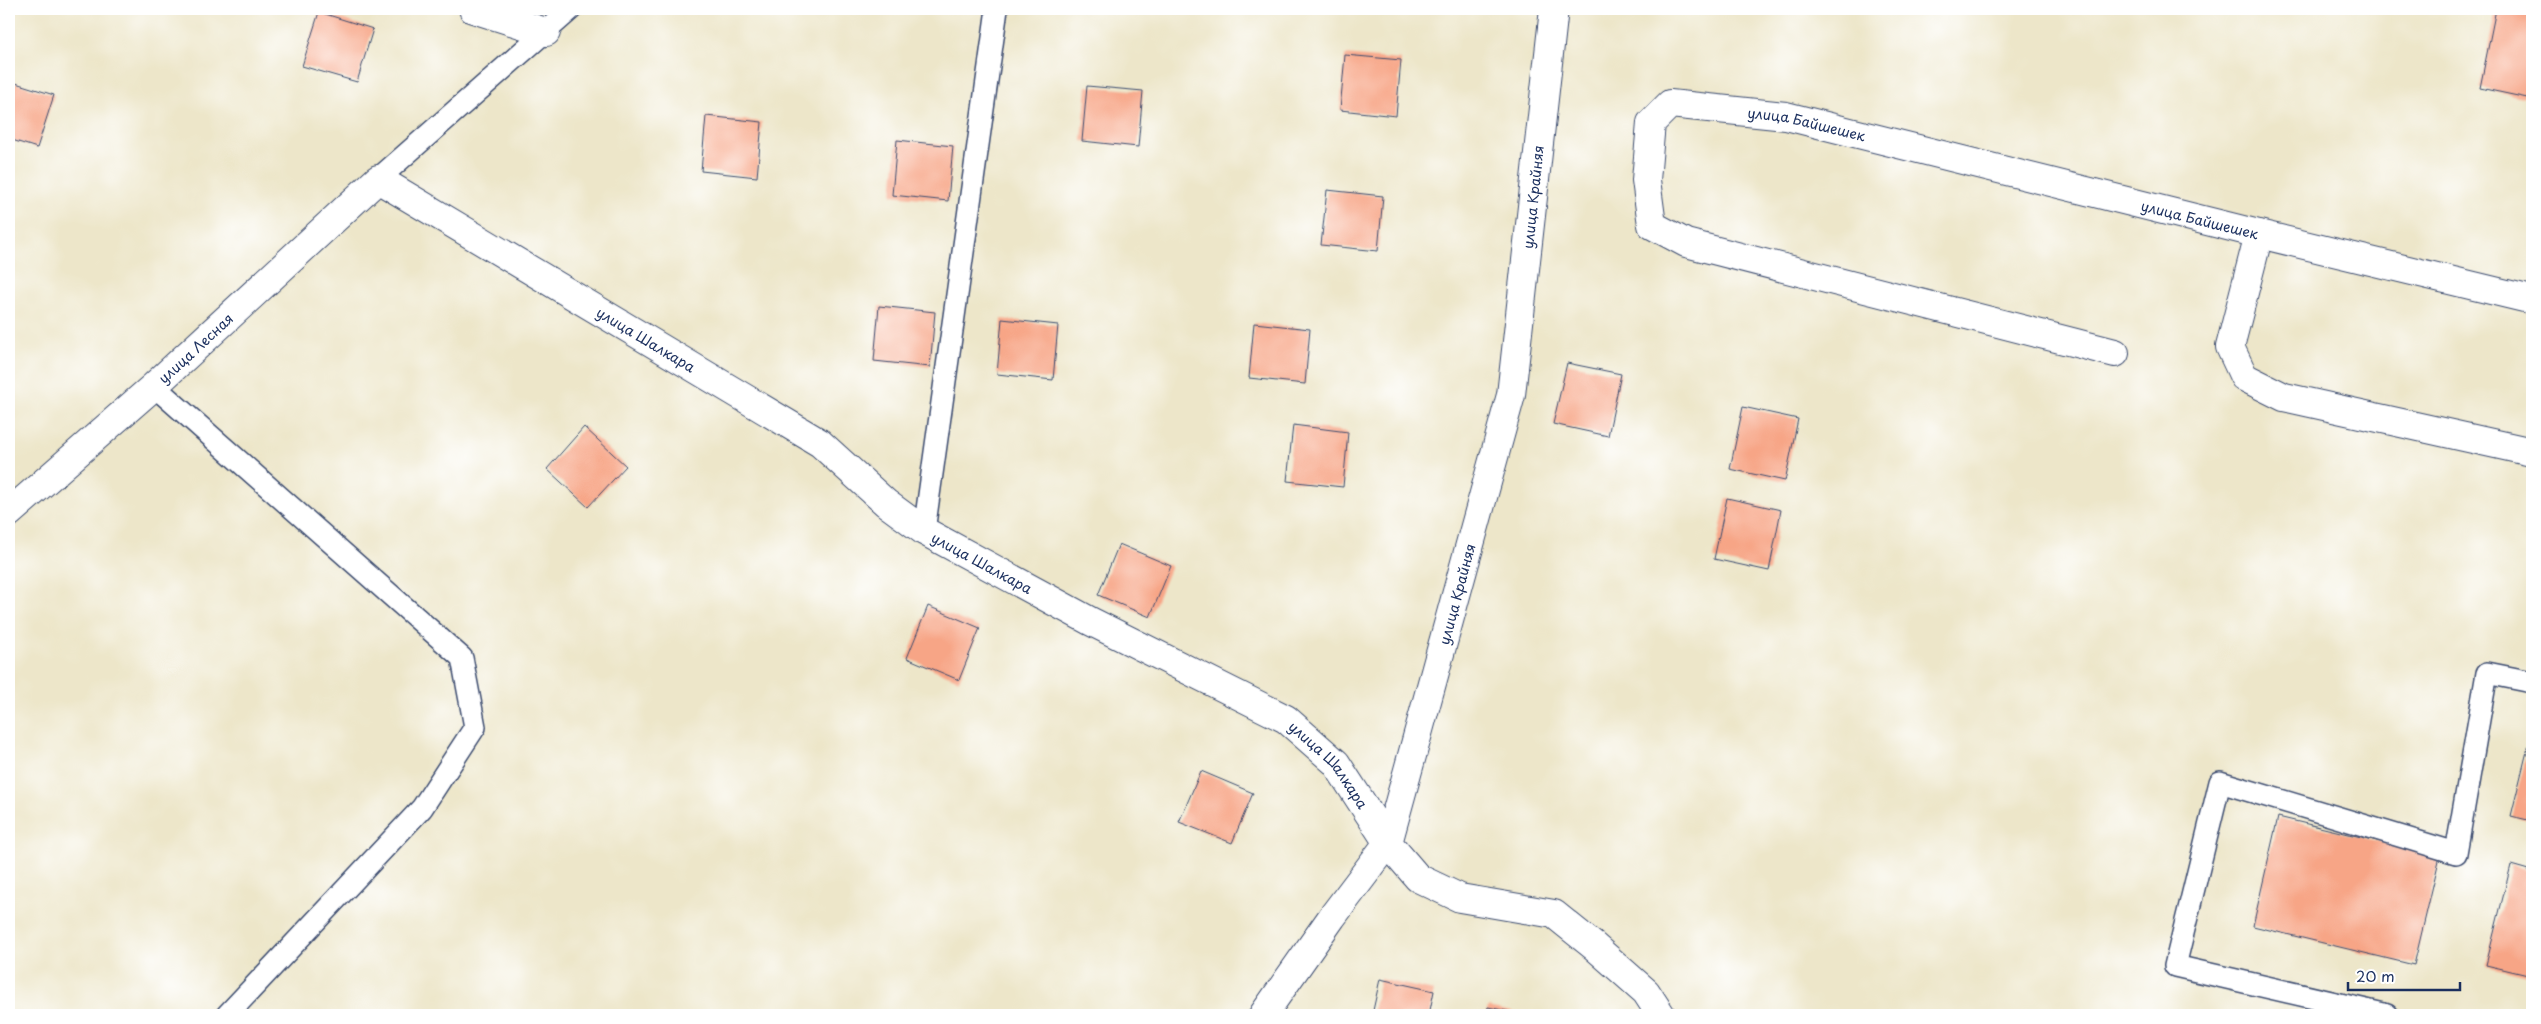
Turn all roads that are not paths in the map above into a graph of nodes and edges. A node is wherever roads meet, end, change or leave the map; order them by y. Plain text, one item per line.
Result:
1 (473, 9) edge
2 (571, 9) edge
3 (997, 9) edge
4 (1554, 9) edge
5 (546, 32) junction
6 (378, 179) junction
7 (2259, 234) junction
8 (2532, 300) edge
9 (2115, 353) dead end
10 (154, 386) junction
11 (2532, 452) edge
12 (9, 514) edge
13 (924, 531) junction
14 (2532, 682) edge
15 (1388, 843) junction
16 (227, 1015) edge
17 (1263, 1015) edge
18 (1661, 1015) edge
19 (2388, 1015) edge

1 - 5 street
2 - 5 lane
3 - 13 lane
4 - 15 street, улица Крайняя
5 - 6 lane
6 - 10 street, улица Лесная
6 - 13 street, улица Шалкара
7 - 8 street, улица Байшешек
7 - 9 street, улица Байшешек
7 - 11 street
10 - 12 street, улица Лесная
10 - 16 lane
13 - 15 street, улица Шалкара
14 - 19 lane
15 - 17 street
15 - 18 street

